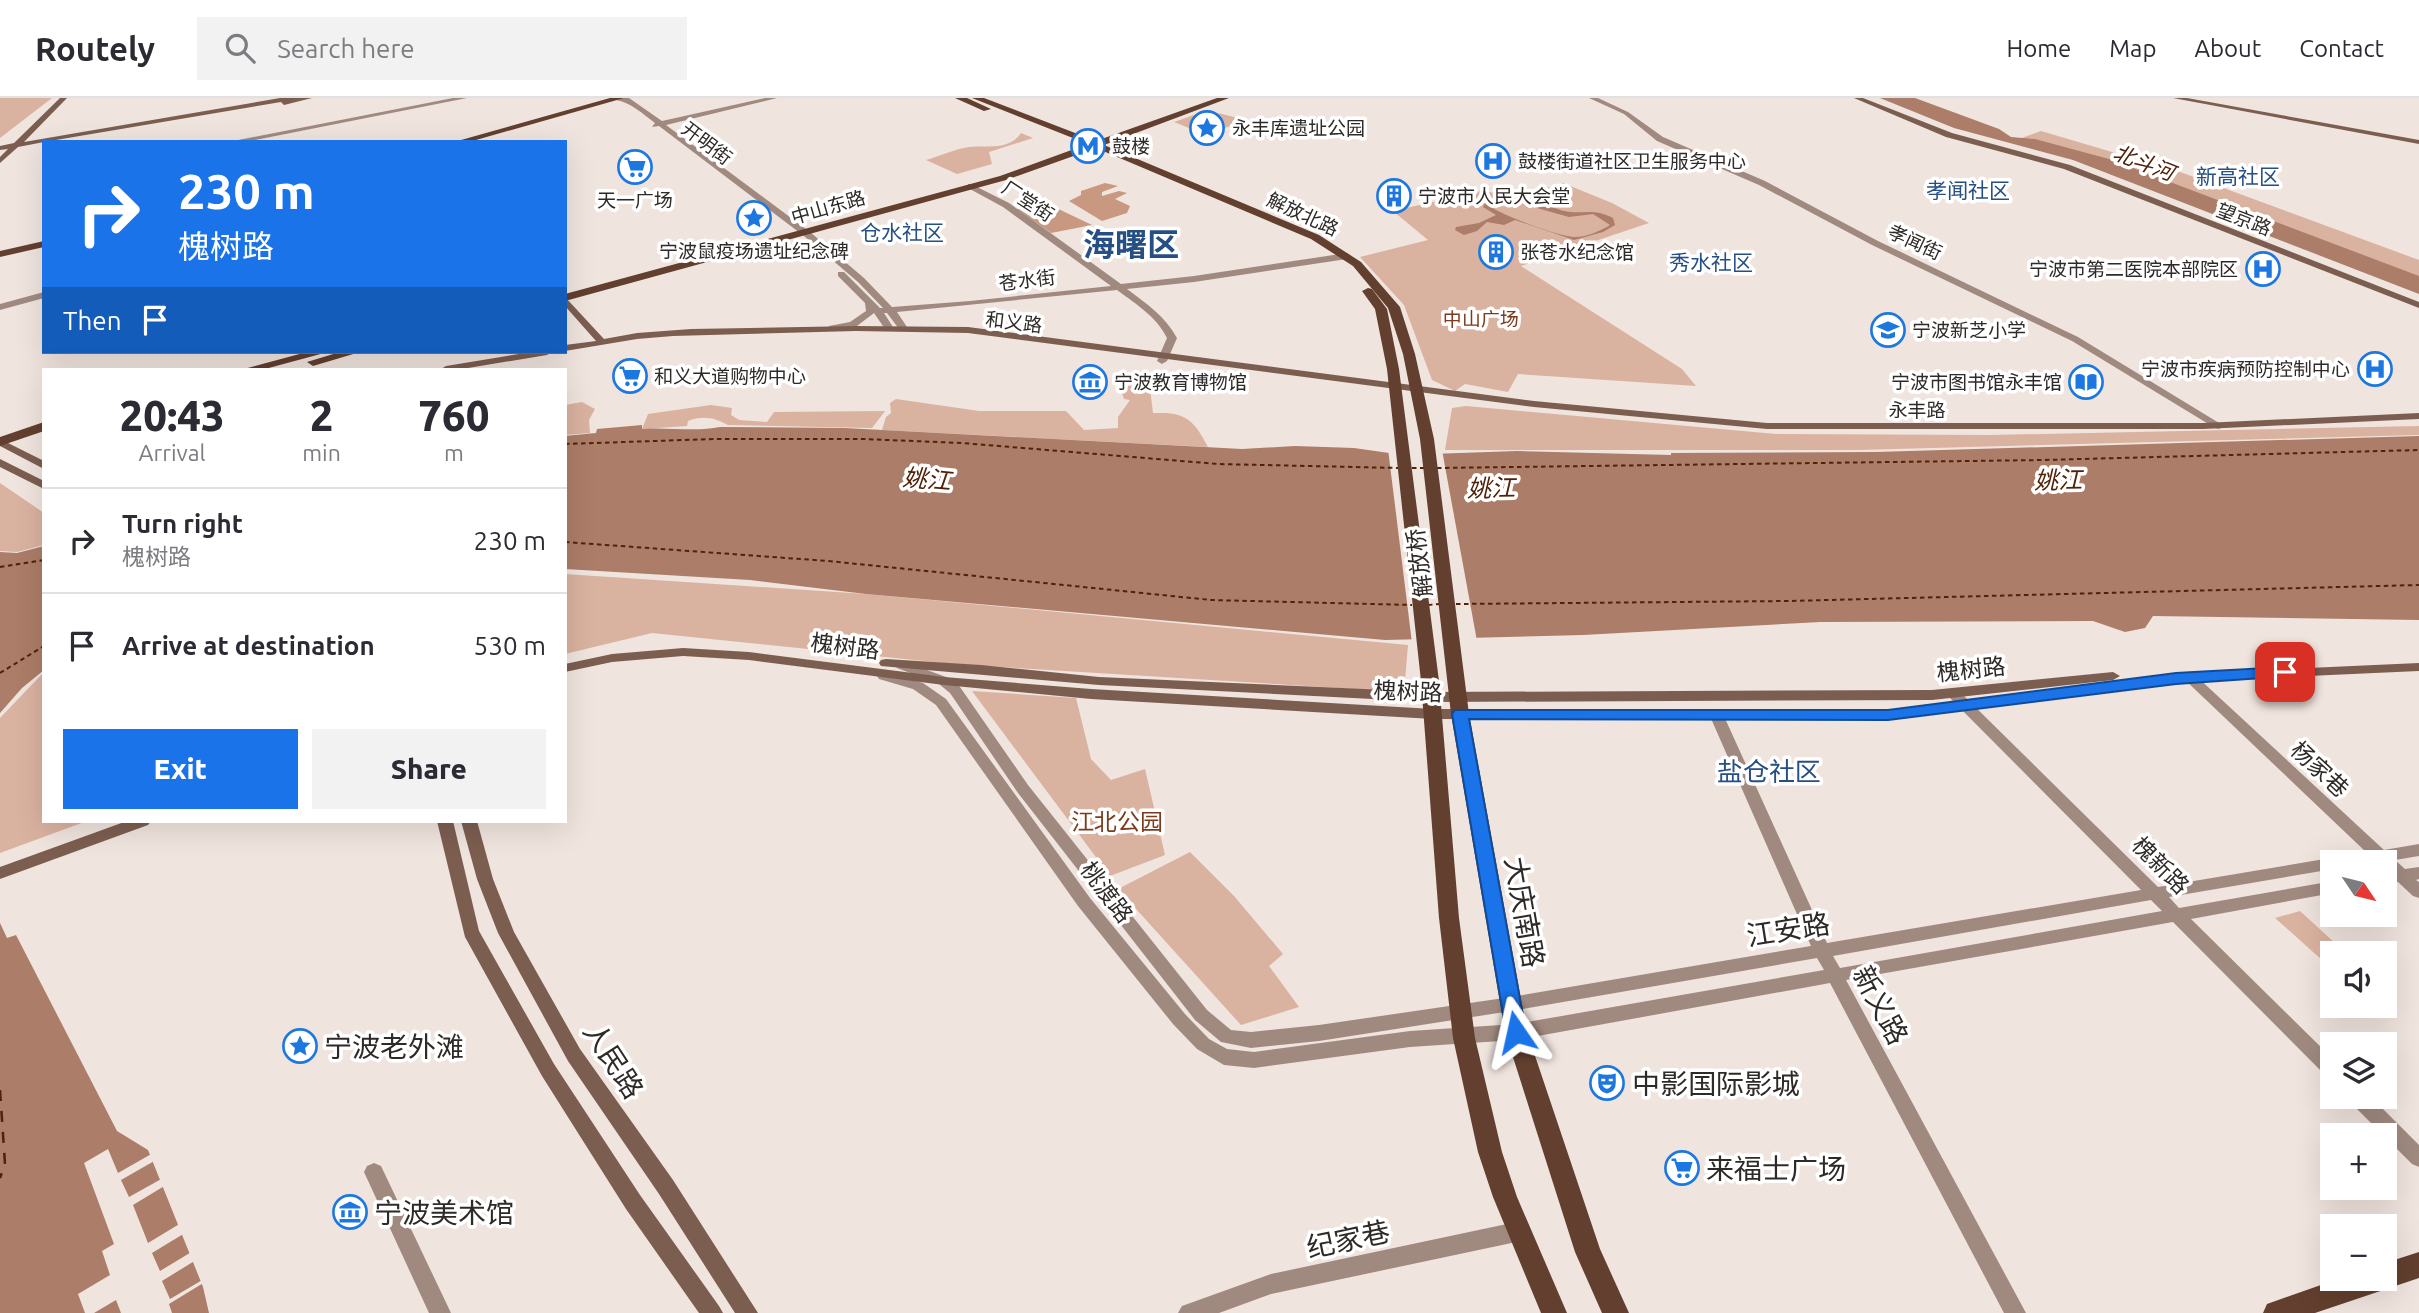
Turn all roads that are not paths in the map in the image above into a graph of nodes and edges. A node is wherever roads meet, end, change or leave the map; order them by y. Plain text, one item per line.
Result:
1 (56, 98) edge
2 (64, 98) edge
3 (292, 98) edge
4 (310, 98) edge
5 (464, 98) edge
6 (774, 98) edge
7 (959, 98) edge
8 (976, 98) edge
9 (1220, 98) edge
10 (1583, 98) edge
11 (1592, 98) edge
12 (1857, 98) edge
13 (1870, 98) edge
14 (2176, 98) edge
15 (622, 99) edge
16 (657, 124) junction
17 (54, 140) edge
18 (67, 140) edge
19 (243, 140) edge
20 (466, 140) edge
21 (479, 140) edge
22 (42, 142) edge
23 (2419, 142) edge
24 (42, 144) edge
25 (1090, 146) junction
26 (14, 147) junction
27 (0, 149) edge
28 (0, 161) edge
29 (971, 186) junction
30 (800, 232) junction
31 (42, 246) edge
32 (0, 256) edge
33 (1342, 257) junction
34 (1121, 286) junction
35 (567, 290) edge
36 (42, 296) edge
37 (567, 298) edge
38 (2419, 299) edge
39 (567, 301) edge
40 (869, 302) junction
41 (2419, 305) edge
42 (0, 307) edge
43 (891, 309) junction
44 (878, 310) junction
45 (888, 327) junction
46 (902, 327) junction
47 (832, 328) junction
48 (601, 342) junction
49 (567, 348) edge
50 (314, 354) edge
51 (346, 354) edge
52 (535, 354) edge
53 (1162, 358) junction
54 (254, 368) edge
55 (289, 368) edge
56 (452, 368) edge
57 (1396, 388) junction
58 (1417, 391) junction
59 (2419, 416) edge
60 (2419, 422) edge
61 (2203, 426) junction
62 (2219, 426) junction
63 (42, 427) edge
64 (42, 437) edge
65 (1402, 439) joint
66 (1427, 439) joint
67 (3, 452) edge
68 (42, 465) edge
69 (42, 484) edge
70 (567, 661) edge
71 (2419, 661) edge
72 (902, 665) junction
73 (841, 667) junction
74 (2419, 667) edge
75 (567, 668) edge
76 (2190, 678) junction
77 (944, 681) junction
78 (1431, 697) junction
79 (1458, 697) junction
80 (1966, 697) junction
81 (1716, 715) junction
82 (114, 823) edge
83 (138, 823) edge
84 (445, 823) edge
85 (470, 823) edge
86 (2373, 850) edge
87 (2419, 850) edge
88 (2398, 853) edge
89 (0, 864) edge
90 (2320, 865) edge
91 (0, 873) edge
92 (2419, 873) edge
93 (2398, 876) edge
94 (2398, 880) edge
95 (2320, 889) edge
96 (2157, 892) junction
97 (2419, 892) edge
98 (2179, 913) junction
99 (1822, 951) junction
100 (1835, 975) junction
101 (1511, 1004) junction
102 (1462, 1010) junction
103 (1516, 1032) junction
104 (1464, 1038) junction
105 (1251, 1040) joint
106 (2320, 1048) edge
107 (2320, 1059) edge
108 (2370, 1109) edge
109 (2383, 1109) edge
110 (2419, 1144) edge
111 (2419, 1158) edge
112 (374, 1172) dead end
113 (1521, 1231) junction
114 (2419, 1265) edge
115 (2397, 1272) edge
116 (2341, 1291) edge
117 (440, 1313) edge
118 (712, 1313) edge
119 (747, 1313) edge
120 (1189, 1313) edge
121 (1554, 1313) edge
122 (1616, 1313) edge
123 (2015, 1313) edge
124 (2276, 1313) edge

1 - 27 main road
2 - 26 main road
3 - 17 main road
4 - 18 main road
5 - 19 street
6 - 16 street
7 - 25 main road
8 - 25 main road
9 - 25 main road
10 - 61 street, 孝闻街
11 - 62 street, 孝闻街
12 - 41 main road, 望京路
13 - 38 main road, 望京路
14 - 23 main road
15 - 16 street, 开明街
15 - 20 main road
15 - 21 main road
16 - 30 street, 开明街
22 - 26 main road
24 - 26 main road
25 - 29 main road, 中山东路
25 - 30 main road, 中山东路
25 - 33 main road, 解放北路
26 - 27 main road
26 - 28 main road
29 - 30 main road, 中山东路
29 - 34 street, 厂堂街
30 - 35 main road, 中山东路
30 - 37 main road, 中山东路
30 - 40 street, 开明街
30 - 43 street, 开明街
31 - 32 main road
33 - 34 street, 苍水街
33 - 57 main road, 解放北路
33 - 58 main road, 解放北路
34 - 43 street, 苍水街
34 - 53 street, 厂堂街
36 - 42 street
39 - 48 main road
40 - 44 street, 开明街
40 - 47 street
43 - 44 street, 苍水街
43 - 46 street, 开明街
44 - 45 street, 开明街
45 - 46 main road, 和义路
45 - 47 main road, 和义路
46 - 53 main road, 和义路
47 - 48 main road, 和义路
48 - 49 main road, 和义路
48 - 53 main road, 和义路
50 - 54 main road
51 - 55 main road
52 - 56 main road
53 - 57 main road, 和义路
57 - 58 main road, 和义路
57 - 65 main road, 解放北路
58 - 60 main road, 永丰路
58 - 61 main road, 永丰路
58 - 66 main road, 解放北路
59 - 62 main road, 永丰路
61 - 62 main road, 永丰路
63 - 67 main road
64 - 67 main road
65 - 78 main road, 解放桥
66 - 79 main road, 解放桥
67 - 68 main road
67 - 69 main road
70 - 72 main road, 槐树路
71 - 80 main road, 槐树路
72 - 77 street, 桃渡路
72 - 78 main road, 槐树路
73 - 75 main road, 槐树路
73 - 77 main road, 槐树路
73 - 104 street, 桃渡路
74 - 76 main road, 槐树路
76 - 80 main road, 槐树路
76 - 86 street, 杨家巷
77 - 78 main road, 槐树路
77 - 105 street, 桃渡路
78 - 79 main road, 槐树路
78 - 102 main road
79 - 80 main road, 槐树路
79 - 81 main road, 槐树路
79 - 101 main road, 大庆南路
80 - 81 main road, 槐树路
80 - 96 street, 槐新路
81 - 99 street, 新义路
82 - 89 main road
83 - 91 main road
84 - 118 main road
85 - 119 main road, 人民路
87 - 88 street, 江安路
90 - 96 street, 江安路
92 - 93 street
94 - 97 street, 杨家巷
95 - 98 street
96 - 98 street, 槐新路
96 - 99 street, 江安路
98 - 100 street
98 - 106 street, 槐新路
98 - 107 street, 槐新路
99 - 100 street, 新义路
99 - 101 street, 江安路
100 - 103 street
100 - 123 street, 新义路
101 - 102 street, 江安路
101 - 103 main road, 大庆南路
102 - 104 main road
102 - 105 street, 江安路
103 - 104 street
103 - 122 main road, 大庆南路
104 - 113 main road
108 - 111 street
109 - 110 street
112 - 117 street
113 - 120 street, 纪家巷
113 - 121 main road
114 - 115 main road
116 - 124 main road

